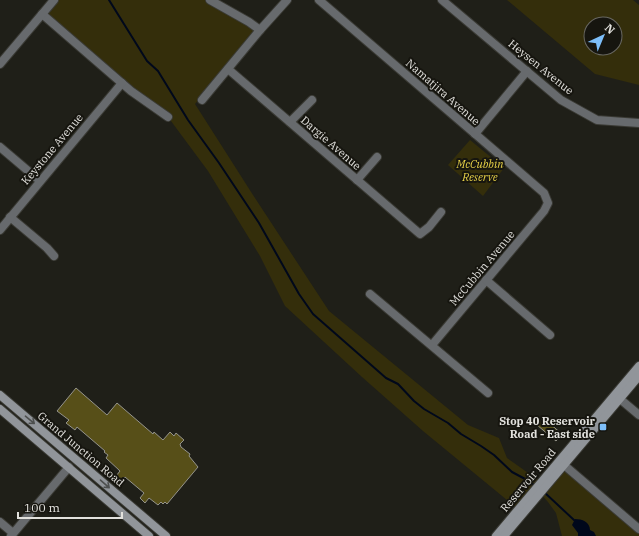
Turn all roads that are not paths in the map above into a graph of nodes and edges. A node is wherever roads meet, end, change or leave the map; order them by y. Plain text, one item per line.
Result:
1 (54, 0) edge
2 (210, 0) edge
3 (286, 0) edge
4 (318, 0) edge
5 (442, 0) edge
6 (42, 14) junction
7 (260, 30) junction
8 (0, 64) edge
9 (228, 69) junction
10 (527, 72) junction
11 (122, 83) junction
12 (202, 100) dead end
13 (312, 100) dead end
14 (168, 117) dead end
15 (290, 122) junction
16 (639, 122) edge
17 (475, 134) junction
18 (0, 147) edge
19 (377, 157) dead end
20 (357, 180) junction
21 (40, 181) junction
22 (548, 203) joint
23 (441, 212) dead end
24 (10, 217) junction
25 (0, 230) edge
26 (54, 256) dead end
27 (486, 280) junction
28 (370, 294) dead end
29 (550, 335) dead end
30 (432, 345) junction
31 (639, 366) edge
32 (639, 376) edge
33 (488, 393) dead end
34 (0, 396) edge
35 (618, 397) junction
36 (0, 400) edge
37 (0, 409) edge
38 (639, 415) edge
39 (26, 431) junction
40 (76, 459) junction
41 (561, 463) junction
42 (69, 467) junction
43 (532, 498) junction
44 (0, 522) edge
45 (639, 529) edge
46 (12, 534) edge
47 (149, 536) edge
48 (166, 536) edge
49 (496, 536) edge
50 (504, 536) edge

1 - 6 street
2 - 7 street
3 - 7 street
4 - 17 street, Namatjira Avenue
5 - 10 street, Heysen Avenue
6 - 8 street
6 - 11 street
7 - 9 street
9 - 12 street
9 - 15 street, Dargie Avenue
10 - 16 street, Heysen Avenue
10 - 17 street
11 - 14 street
11 - 21 street, Keystone Avenue
13 - 15 street
15 - 20 street, Dargie Avenue
17 - 22 street, Namatjira Avenue
18 - 21 street
19 - 20 street
20 - 23 street, Dargie Avenue
21 - 24 street, Keystone Avenue
22 - 27 street, McCubbin Avenue
24 - 25 street, Keystone Avenue
24 - 26 street
27 - 29 street
27 - 30 street, McCubbin Avenue
28 - 30 street
30 - 33 street
31 - 35 main road, Reservoir Road
32 - 35 main road, Reservoir Road
34 -> 40 main road, Grand Junction Road
35 - 38 street
35 - 41 main road, Reservoir Road
36 - 39 main road
37 - 39 main road, Grand Junction Road
39 - 42 main road, Grand Junction Road
40 - 42 main road
40 -> 48 main road, Grand Junction Road
41 - 43 main road, Reservoir Road
41 - 45 street
42 - 46 street
42 - 47 main road, Grand Junction Road
43 - 49 main road, Reservoir Road
43 - 50 main road, Reservoir Road
44 - 46 street

